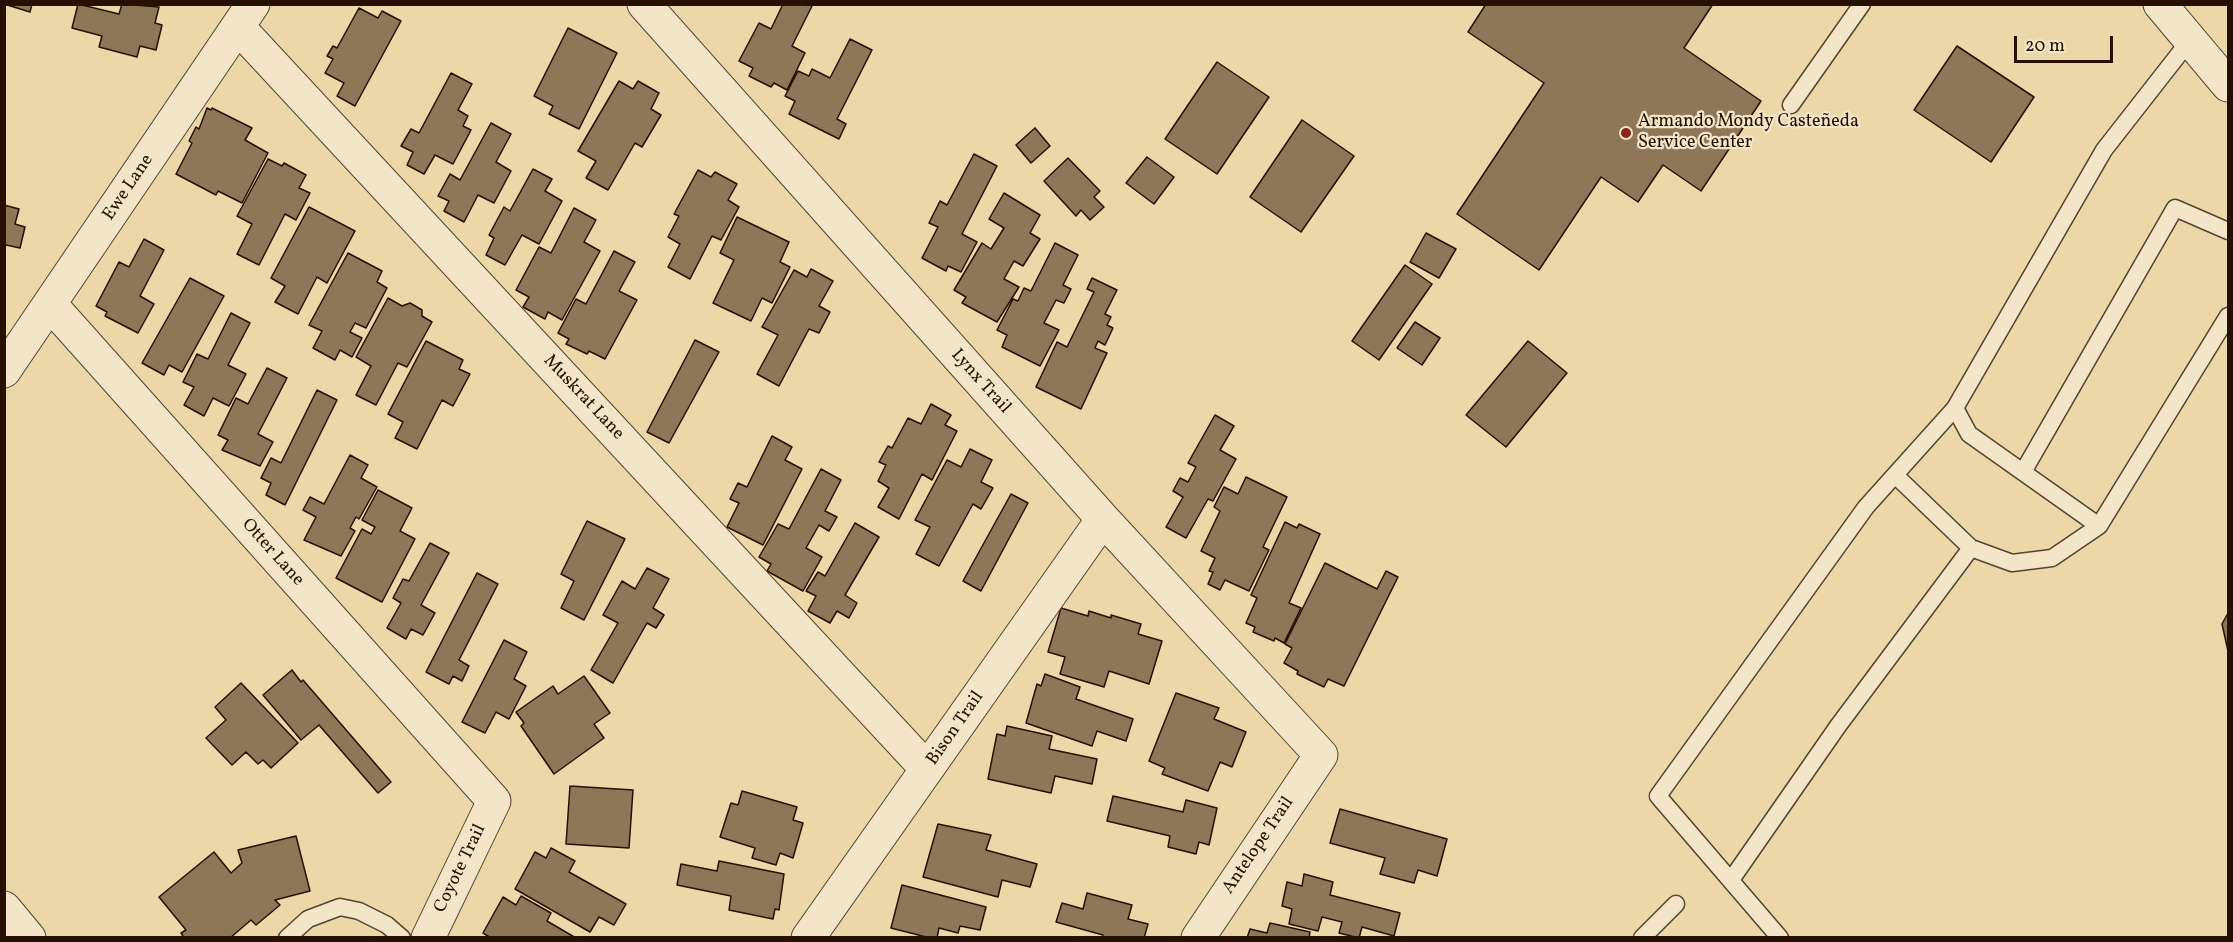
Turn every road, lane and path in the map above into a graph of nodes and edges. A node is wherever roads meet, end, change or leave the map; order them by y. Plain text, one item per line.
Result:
1 (644, 4) edge
2 (1862, 4) edge
3 (2160, 4) edge
4 (245, 16) edge
5 (2190, 40) junction
6 (2229, 85) edge
7 (1791, 105) dead end
8 (2229, 231) edge
9 (50, 304) junction
10 (2229, 316) edge
11 (4, 371) edge
12 (1955, 408) junction
13 (2023, 472) junction
14 (1895, 475) junction
15 (1103, 519) junction
16 (2099, 526) junction
17 (1971, 548) junction
18 (1321, 755) joint
19 (927, 770) junction
20 (494, 801) joint
21 (1731, 880) junction
22 (1676, 904) dead end
23 (4, 908) edge
24 (29, 938) edge
25 (287, 938) edge
26 (402, 938) edge
27 (428, 938) edge
28 (808, 938) edge
29 (1198, 938) edge
30 (1642, 938) edge
31 (1780, 938) edge

1 - 15 street, Lynx Trail
2 - 7 lane
3 - 5 street
4 - 9 street, Ewe Lane
4 - 19 street, Muskrat Lane
5 - 6 street
5 - 12 lane
8 - 13 lane
9 - 11 street, Ewe Lane
9 - 20 street, Otter Lane
10 - 16 lane
12 - 13 lane
12 - 14 lane
13 - 16 lane
14 - 17 lane
14 - 21 lane
15 - 18 street, Lynx Trail
15 - 19 street, Bison Trail
16 - 17 lane
17 - 21 lane
18 - 29 street, Antelope Trail
19 - 28 street, Bison Trail
20 - 27 street, Coyote Trail
21 - 31 lane
22 - 30 lane
23 - 24 street
25 - 26 lane

